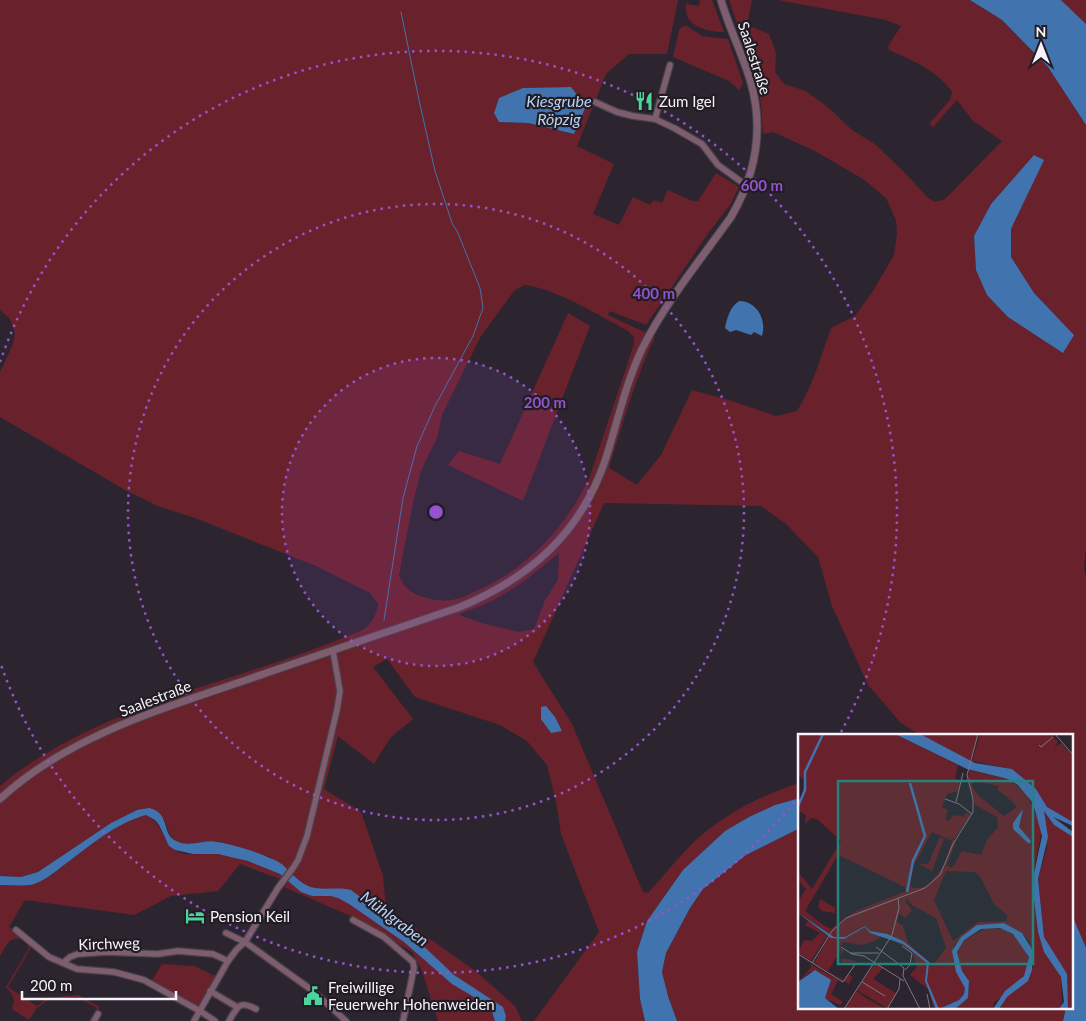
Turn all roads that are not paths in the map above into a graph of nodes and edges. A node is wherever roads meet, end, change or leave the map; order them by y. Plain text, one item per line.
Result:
1 (721, 0) edge
2 (670, 65) dead end
3 (595, 102) dead end
4 (655, 119) junction
5 (747, 186) junction
6 (333, 650) junction
7 (0, 799) edge
8 (353, 920) dead end
9 (16, 930) dead end
10 (226, 933) dead end
11 (245, 942) junction
12 (228, 961) junction
13 (63, 963) junction
14 (210, 991) junction
15 (237, 1007) junction
16 (256, 1009) dead end
17 (200, 1011) junction
18 (98, 1014) dead end
19 (94, 1021) edge
20 (194, 1021) edge
21 (215, 1021) edge
22 (229, 1021) edge
23 (346, 1021) edge
24 (403, 1021) edge

1 - 5 street, Saalestraße
2 - 4 street
3 - 4 street
4 - 5 street
5 - 6 street, Saalestraße
6 - 7 street, Saalestraße
6 - 11 street
8 - 24 street
9 - 13 street
10 - 11 street
11 - 12 street
11 - 23 street
12 - 13 street, Kirchweg
12 - 14 street
13 - 17 street
14 - 15 street
14 - 17 street
15 - 16 street
15 - 22 street
17 - 20 street
17 - 21 street
18 - 19 street

